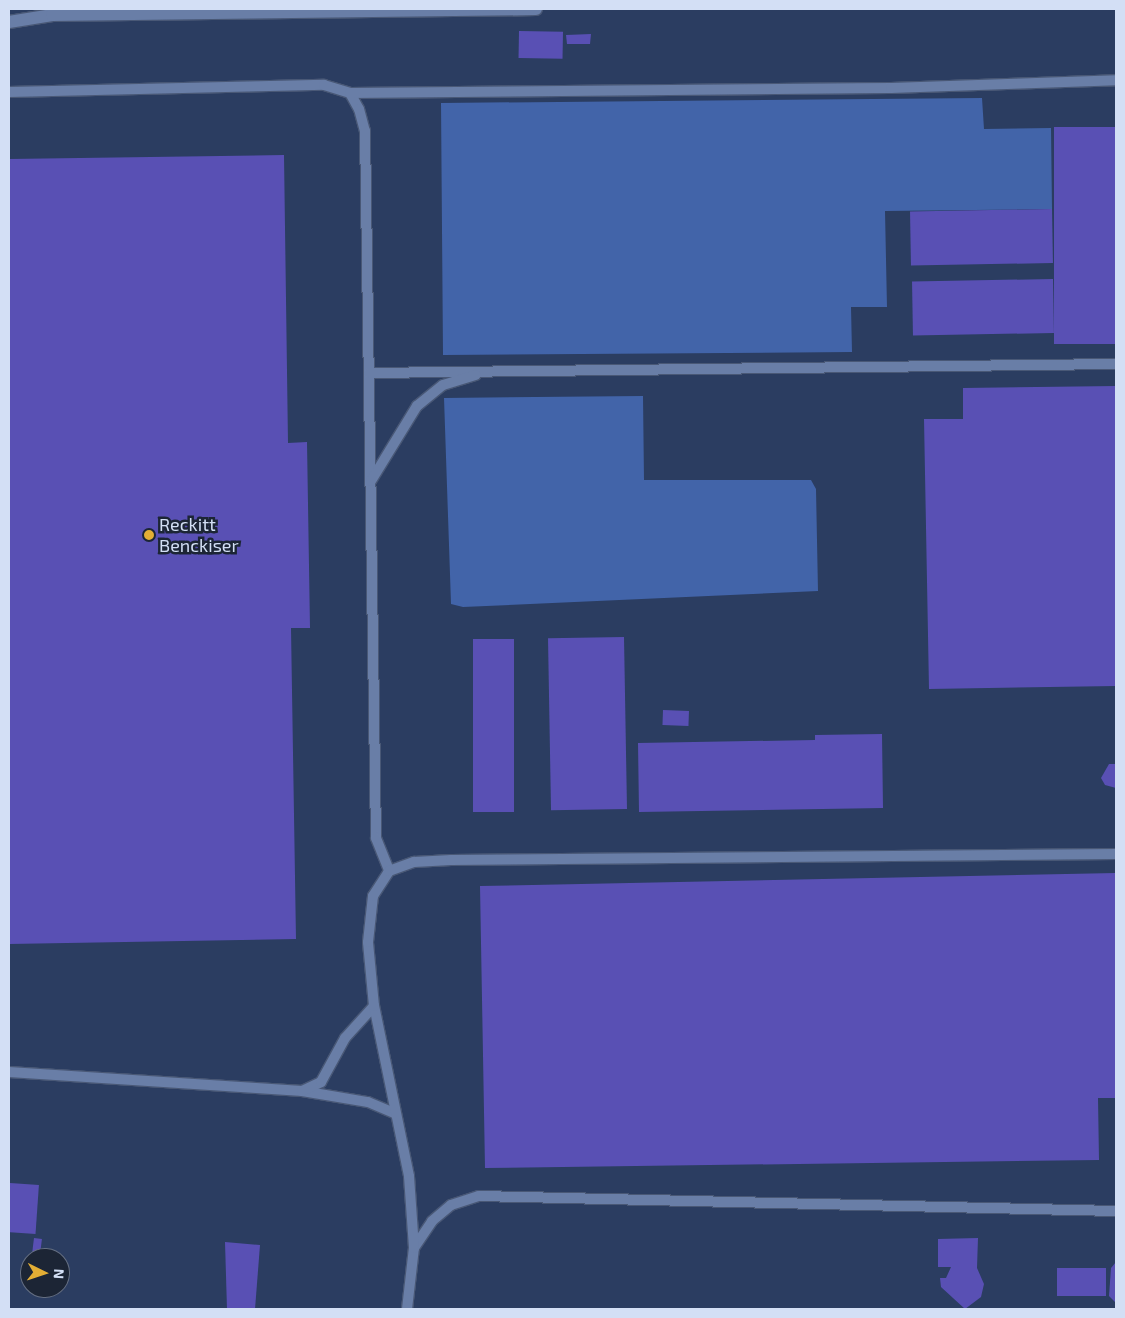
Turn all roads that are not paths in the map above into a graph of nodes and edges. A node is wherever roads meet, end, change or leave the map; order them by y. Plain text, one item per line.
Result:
1 (536, 9) edge
2 (9, 22) edge
3 (1116, 80) edge
4 (9, 92) edge
5 (350, 92) junction
6 (1116, 364) edge
7 (486, 372) junction
8 (369, 373) junction
9 (370, 482) junction
10 (1116, 854) edge
11 (388, 872) junction
12 (374, 1006) junction
13 (9, 1072) edge
14 (302, 1092) junction
15 (394, 1113) junction
16 (1116, 1210) edge
17 (414, 1248) junction
18 (407, 1309) edge

1 - 2 street
3 - 5 lane
4 - 5 lane
5 - 8 lane
6 - 7 lane
7 - 8 lane
7 - 9 lane
8 - 9 lane
9 - 11 lane
10 - 11 lane
11 - 12 lane
12 - 14 lane
12 - 15 lane
13 - 14 lane
14 - 15 lane
15 - 17 lane
16 - 17 lane
17 - 18 lane

